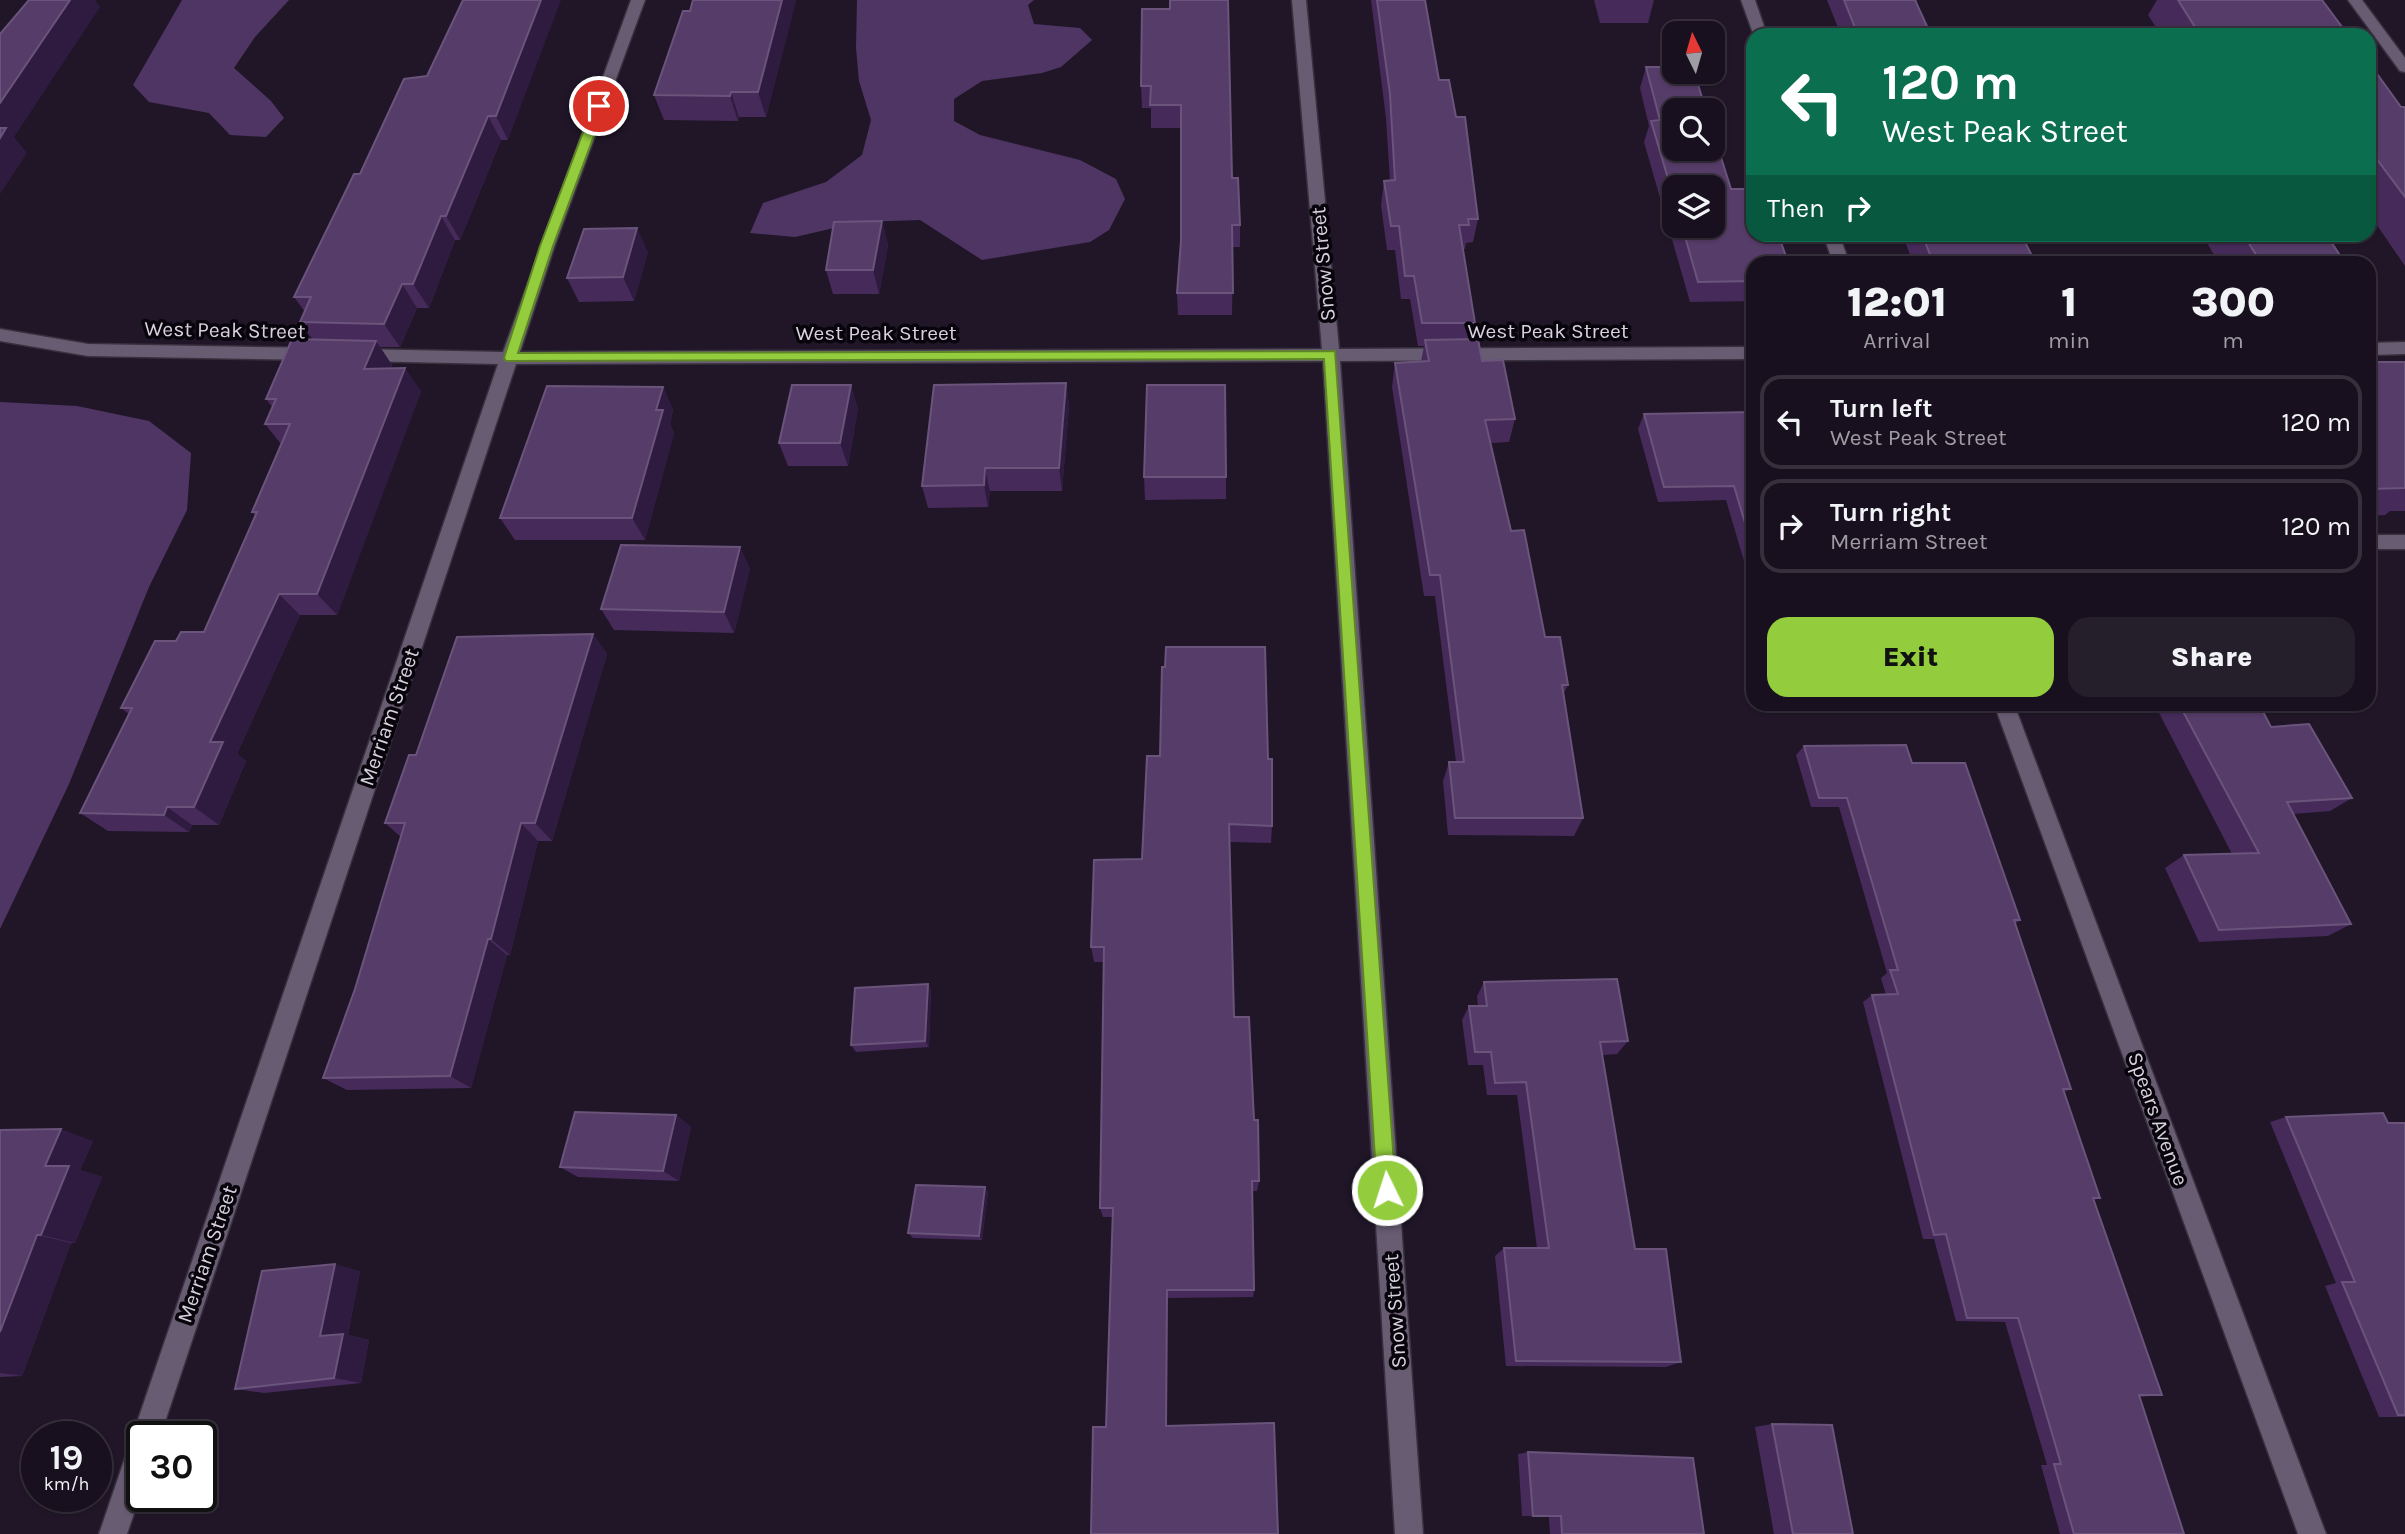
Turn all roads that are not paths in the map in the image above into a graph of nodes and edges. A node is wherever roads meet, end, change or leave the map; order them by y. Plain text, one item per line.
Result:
1 (638, 0) edge
2 (1299, 0) edge
3 (1748, 0) edge
4 (2355, 0) edge
5 (1758, 28) edge
6 (2376, 28) edge
7 (2376, 29) edge
8 (2405, 68) edge
9 (0, 335) edge
10 (2405, 348) edge
11 (2376, 349) edge
12 (1746, 353) edge
13 (1331, 354) junction
14 (510, 358) junction
15 (2376, 542) edge
16 (2405, 542) edge
17 (2007, 711) edge
18 (151, 1421) edge
19 (126, 1496) edge
20 (113, 1534) edge
21 (1409, 1534) edge
22 (2312, 1534) edge

1 - 14 street, Merriam Street
2 - 13 street, Snow Street
3 - 5 street
4 - 6 street
7 - 8 street
9 - 14 street, West Peak Street
10 - 11 street
12 - 13 street, West Peak Street
13 - 14 street, West Peak Street
13 - 21 street, Snow Street
14 - 18 street, Merriam Street
15 - 16 street
17 - 22 street, Spears Avenue
19 - 20 street

